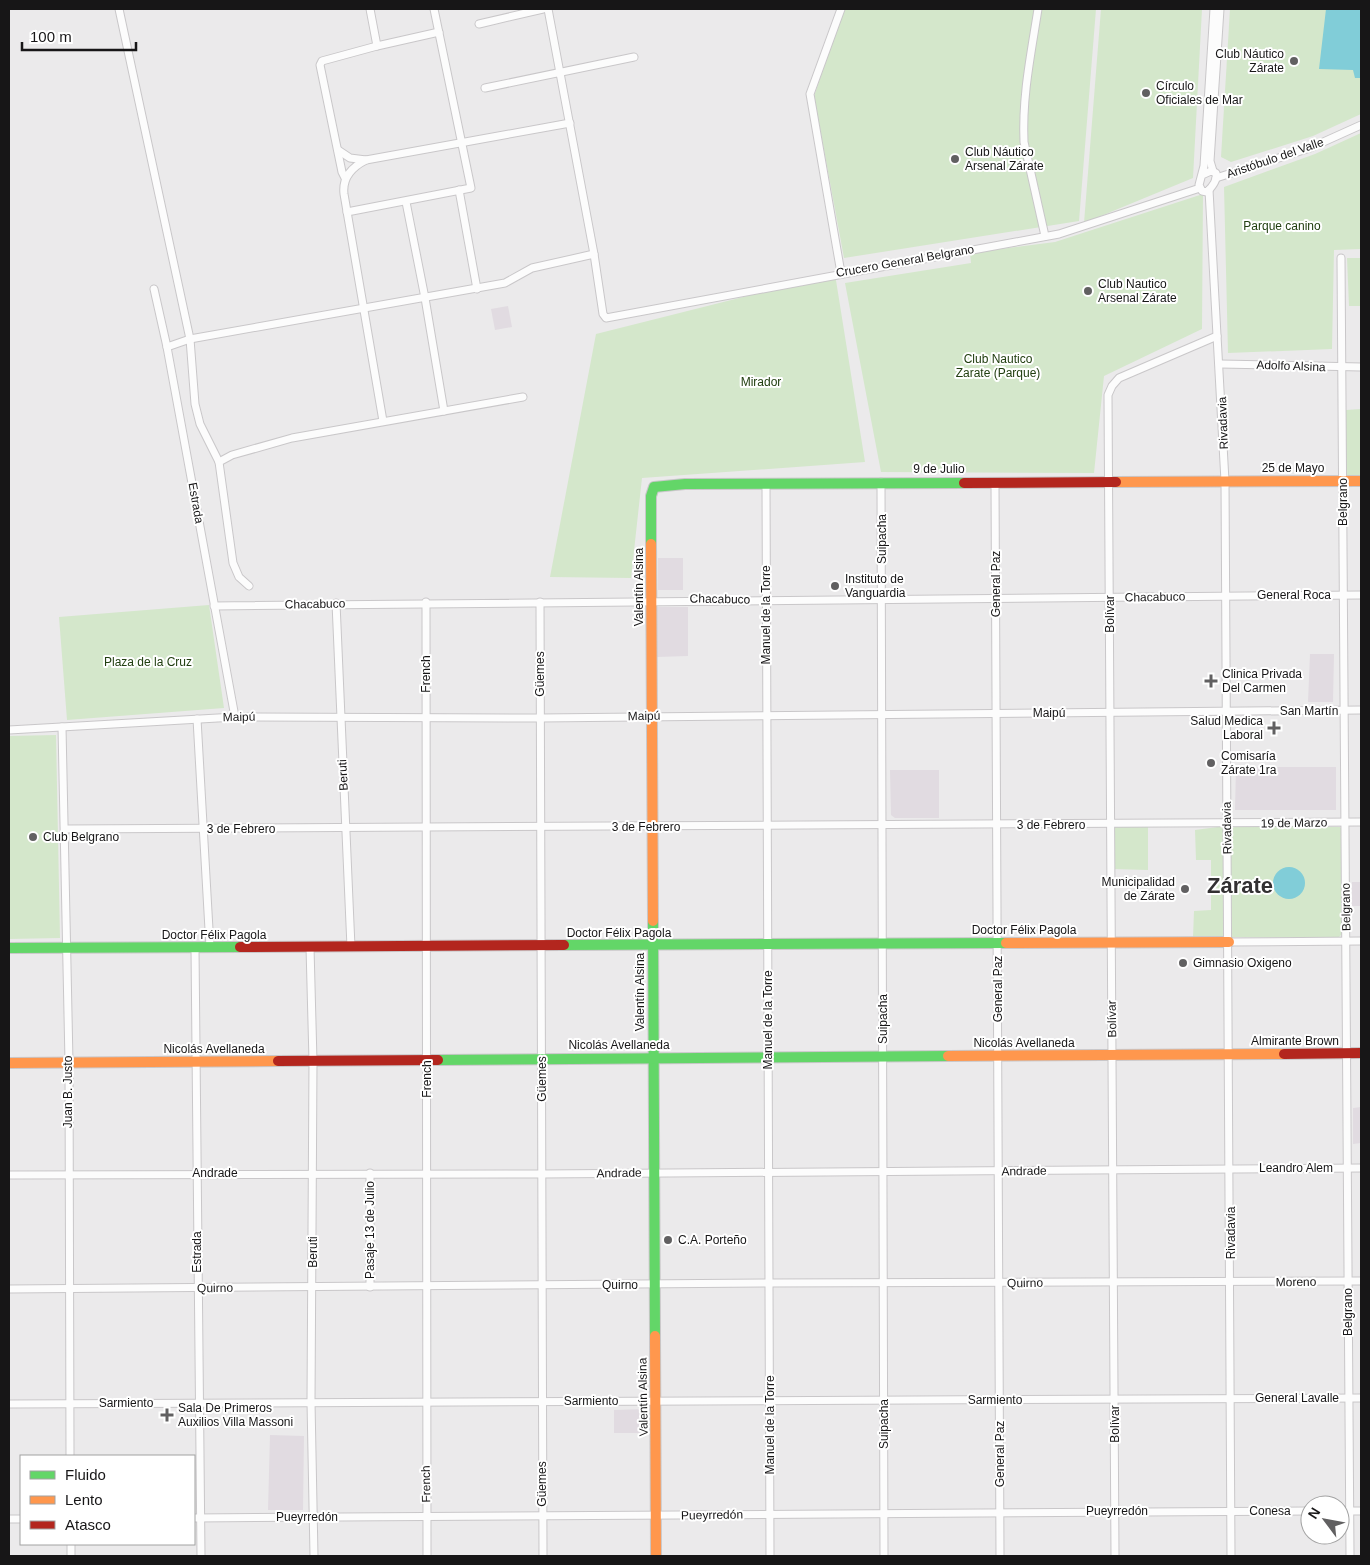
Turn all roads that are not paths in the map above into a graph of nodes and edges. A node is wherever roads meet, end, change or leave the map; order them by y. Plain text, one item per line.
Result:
1 (119, 9) edge
2 (370, 9) edge
3 (434, 9) edge
4 (543, 9) edge
5 (548, 9) edge
6 (842, 9) edge
7 (1038, 9) edge
8 (1214, 9) edge
9 (1220, 9) edge
10 (479, 24) dead end
11 (439, 32) junction
12 (377, 46) junction
13 (634, 57) dead end
14 (560, 72) junction
15 (485, 88) dead end
16 (570, 123) junction
17 (1361, 125) edge
18 (463, 142) junction
19 (338, 150) junction
20 (366, 160) junction
21 (1215, 174) junction
22 (1202, 175) junction
23 (346, 178) junction
24 (1200, 188) junction
25 (459, 190) junction
26 (1209, 190) junction
27 (406, 202) junction
28 (347, 212) junction
29 (1045, 236) junction
30 (594, 254) junction
31 (1341, 258) dead end
32 (841, 273) junction
33 (154, 289) dead end
34 (477, 289) junction
35 (425, 298) junction
36 (364, 309) junction
37 (1217, 336) junction
38 (190, 339) junction
39 (167, 348) junction
40 (1220, 364) junction
41 (1343, 367) junction
42 (1361, 367) edge
43 (523, 397) dead end
44 (444, 411) junction
45 (384, 421) junction
46 (219, 462) junction
47 (1361, 480) edge
48 (1109, 481) junction
49 (1225, 481) junction
50 (1342, 481) junction
51 (881, 482) junction
52 (995, 482) junction
53 (766, 483) junction
54 (654, 487) joint
55 (249, 586) dead end
56 (1226, 595) junction
57 (1343, 595) junction
58 (1361, 595) edge
59 (996, 597) junction
60 (882, 598) junction
61 (1110, 598) junction
62 (652, 599) junction
63 (766, 600) junction
64 (426, 602) junction
65 (540, 602) junction
66 (336, 603) junction
67 (214, 606) junction
68 (1344, 710) junction
69 (1361, 710) edge
70 (1226, 711) junction
71 (1110, 712) junction
72 (996, 713) junction
73 (882, 714) junction
74 (767, 715) junction
75 (652, 716) junction
76 (235, 717) junction
77 (340, 717) junction
78 (426, 718) junction
79 (540, 718) junction
80 (197, 719) junction
81 (62, 727) junction
82 (9, 730) edge
83 (1345, 822) junction
84 (1361, 822) edge
85 (1111, 824) junction
86 (1227, 824) junction
87 (997, 825) junction
88 (767, 826) junction
89 (882, 826) junction
90 (541, 827) junction
91 (652, 827) junction
92 (346, 828) junction
93 (427, 828) junction
94 (202, 829) junction
95 (65, 830) junction
96 (1111, 941) junction
97 (1347, 941) junction
98 (1361, 941) edge
99 (997, 942) junction
100 (1229, 942) junction
101 (883, 943) junction
102 (768, 944) junction
103 (653, 945) junction
104 (541, 946) junction
105 (310, 947) junction
106 (351, 947) junction
107 (426, 947) junction
108 (9, 948) edge
109 (65, 948) junction
110 (195, 948) junction
111 (210, 948) junction
112 (1346, 1053) junction
113 (1361, 1053) edge
114 (1229, 1054) junction
115 (1112, 1055) junction
116 (883, 1056) junction
117 (998, 1056) junction
118 (768, 1057) junction
119 (542, 1058) junction
120 (653, 1058) junction
121 (427, 1060) junction
122 (196, 1061) junction
123 (313, 1061) junction
124 (69, 1062) junction
125 (9, 1063) edge
126 (1230, 1168) junction
127 (1347, 1168) junction
128 (1361, 1168) edge
129 (1114, 1170) junction
130 (884, 1171) junction
131 (998, 1171) junction
132 (768, 1172) junction
133 (68, 1173) junction
134 (198, 1173) junction
135 (313, 1173) junction
136 (370, 1173) junction
137 (428, 1173) junction
138 (654, 1173) junction
139 (542, 1174) junction
140 (9, 1175) edge
141 (1348, 1281) junction
142 (1361, 1281) edge
143 (1114, 1282) junction
144 (1231, 1282) junction
145 (769, 1283) junction
146 (999, 1283) junction
147 (542, 1284) junction
148 (885, 1284) junction
149 (654, 1285) junction
150 (312, 1287) junction
151 (370, 1287) junction
152 (428, 1287) junction
153 (198, 1288) junction
154 (9, 1289) edge
155 (69, 1289) junction
156 (1232, 1398) junction
157 (1349, 1398) junction
158 (1361, 1398) edge
159 (1114, 1399) junction
160 (1000, 1400) junction
161 (655, 1401) junction
162 (884, 1401) junction
163 (312, 1402) junction
164 (425, 1402) junction
165 (541, 1402) junction
166 (770, 1402) junction
167 (70, 1403) junction
168 (200, 1403) junction
169 (9, 1404) edge
170 (70, 1455) edge
171 (1350, 1495) edge
172 (1231, 1510) junction
173 (1300, 1511) edge
174 (1350, 1511) edge
175 (1361, 1511) edge
176 (1000, 1512) junction
177 (1115, 1512) junction
178 (884, 1513) junction
179 (770, 1514) junction
180 (427, 1516) junction
181 (542, 1516) junction
182 (657, 1516) junction
183 (314, 1517) junction
184 (197, 1518) edge
185 (201, 1556) edge
186 (314, 1556) edge
187 (427, 1556) edge
188 (543, 1556) edge
189 (656, 1556) edge
190 (770, 1556) edge
191 (884, 1556) edge
192 (1000, 1556) edge
193 (1115, 1556) edge
194 (1232, 1556) edge

1 - 38 street
2 - 12 street
3 - 11 street
4 - 10 street
5 - 14 street
6 - 32 street
7 - 29 street
8 - 22 street
9 - 21 street
11 - 12 street
11 - 18 street
12 - 19 street
13 - 14 street
14 - 15 street
14 - 16 street
16 - 18 street
16 - 30 street
17 - 21 street, Aristóbulo del Valle
18 - 20 street
18 - 25 street
19 - 20 street
19 - 23 street
20 - 23 street
21 - 22 street
21 - 26 street
22 - 24 street
23 - 28 street
24 - 26 street
24 - 29 street, Crucero General Belgrano
25 - 27 street
25 - 34 street
26 - 37 street, Rivadavia
27 - 28 street
27 - 35 street
28 - 36 street
29 - 32 street, Crucero General Belgrano
30 - 32 street, Crucero General Belgrano
30 - 34 street
31 - 41 street, Belgrano
33 - 39 street, Estrada
34 - 35 street
35 - 36 street
35 - 44 street
36 - 38 street
36 - 45 street
37 - 40 street, Rivadavia
37 - 48 street, Bolívar
38 - 39 street
38 - 46 street
39 - 67 street, Estrada
40 - 41 street, Adolfo Alsina
40 - 49 street, Rivadavia
41 - 42 street, Adolfo Alsina
41 - 50 street, Belgrano
43 - 44 street
44 - 45 street
45 - 46 street
46 - 55 street
47 - 50 street, 25 de Mayo
48 - 49 street, 9 de Julio
48 - 52 street, 9 de Julio
48 - 61 street, Bolívar
49 - 50 street, 25 de Mayo
49 - 56 street, Rivadavia
50 - 57 street, Belgrano
51 - 52 street, 9 de Julio
51 - 53 street, 9 de Julio
51 - 60 street, Suipacha
52 - 59 street, General Paz
53 - 54 street, 9 de Julio
53 - 63 street, Manuel de la Torre
54 - 62 street, Valentín Alsina
56 - 57 street, General Roca
56 - 61 street, Chacabuco
56 - 70 street, Rivadavia
57 - 58 street, General Roca
57 - 68 street, Belgrano
59 - 60 street, Chacabuco
59 - 61 street, Chacabuco
59 - 72 street, General Paz
60 - 63 street, Chacabuco
60 - 73 street, Suipacha
61 - 71 street, Bolívar
62 - 63 street, Chacabuco
62 - 65 street, Chacabuco
62 - 75 street, Valentín Alsina
63 - 74 street, Manuel de la Torre
64 - 65 street, Chacabuco
64 - 66 street, Chacabuco
64 - 78 street, French
65 - 79 street, Güemes
66 - 67 street, Chacabuco
66 - 77 street, Beruti
67 - 76 street, Estrada
68 - 69 street, San Martín
68 - 70 street, San Martín
68 - 83 street, Belgrano
70 - 71 street, Maipú
70 - 86 street, Rivadavia
71 - 72 street, Maipú
71 - 85 street, Bolívar
72 - 73 street, Maipú
72 - 87 street, General Paz
73 - 74 street, Maipú
73 - 89 street, Suipacha
74 - 75 street, Maipú
74 - 88 street, Manuel de la Torre
75 - 79 street, Maipú
75 - 91 street, Valentín Alsina
76 - 77 street, Maipú
76 - 80 street, Maipú
77 - 78 street, Maipú
77 - 92 street, Beruti
78 - 79 street, Maipú
78 - 93 street, French
79 - 90 street, Güemes
80 - 81 street, Maipú
80 - 94 street
81 - 82 street
81 - 95 street, Juan B. Justo
83 - 84 street, 19 de Marzo
83 - 86 street, 19 de Marzo
83 - 97 street, Belgrano
85 - 86 street, 3 de Febrero
85 - 87 street, 3 de Febrero
85 - 96 street, Bolívar
86 - 100 street, Rivadavia
87 - 89 street, 3 de Febrero
87 - 99 street, General Paz
88 - 89 street, 3 de Febrero
88 - 91 street, 3 de Febrero
88 - 102 street, Manuel de la Torre
89 - 101 street, Suipacha
90 - 91 street, 3 de Febrero
90 - 93 street, 3 de Febrero
90 - 104 street, Güemes
91 - 103 street, Valentín Alsina
92 - 93 street, 3 de Febrero
92 - 94 street, 3 de Febrero
92 - 106 street, Beruti
93 - 107 street, French
94 - 95 street, 3 de Febrero
94 - 111 street
95 - 109 street, Juan B. Justo
96 - 99 street, Doctor Félix Pagola
96 - 100 street, Doctor Félix Pagola
96 - 115 street, Bolívar
97 - 98 street
97 - 100 street
97 - 112 street, Belgrano
99 - 101 street, Doctor Félix Pagola
99 - 117 street, General Paz
100 - 114 street, Rivadavia
101 - 102 street, Doctor Félix Pagola
101 - 116 street, Suipacha
102 - 103 street, Doctor Félix Pagola
102 - 118 street, Manuel de la Torre
103 - 104 street, Doctor Félix Pagola
103 - 120 street, Valentín Alsina
104 - 107 street, Doctor Félix Pagola
104 - 119 street, Güemes
105 - 106 street, Doctor Félix Pagola
105 - 111 street, Doctor Félix Pagola
105 - 123 street, Beruti
106 - 107 street, Doctor Félix Pagola
107 - 121 street, French
108 - 109 street, Doctor Félix Pagola
109 - 110 street, Doctor Félix Pagola
109 - 124 street, Juan B. Justo
110 - 111 street, Doctor Félix Pagola
110 - 122 street, Estrada
112 - 113 street, Almirante Brown
112 - 114 street, Almirante Brown
112 - 127 street, Belgrano
114 - 115 street, Nicolás Avellaneda
114 - 126 street, Rivadavia
115 - 117 street, Nicolás Avellaneda
115 - 129 street, Bolívar
116 - 117 street, Nicolás Avellaneda
116 - 118 street, Nicolás Avellaneda
116 - 130 street, Suipacha
117 - 131 street, General Paz
118 - 120 street, Nicolás Avellaneda
118 - 132 street, Manuel de la Torre
119 - 120 street, Nicolás Avellaneda
119 - 121 street, Nicolás Avellaneda
119 - 139 street, Güemes
120 - 138 street, Valentín Alsina
121 - 123 street, Nicolás Avellaneda
121 - 137 street, French
122 - 123 street, Nicolás Avellaneda
122 - 124 street, Nicolás Avellaneda
122 - 134 street, Estrada
123 - 135 street, Beruti
124 - 125 street, Nicolás Avellaneda
124 - 133 street, Juan B. Justo
126 - 127 street, Leandro Alem
126 - 129 street, Andrade
126 - 144 street, Rivadavia
127 - 128 street, Leandro Alem
127 - 141 street, Belgrano
129 - 131 street, Andrade
129 - 143 street, Bolívar
130 - 131 street, Andrade
130 - 132 street, Andrade
130 - 148 street, Suipacha
131 - 146 street, General Paz
132 - 138 street, Andrade
132 - 145 street, Manuel de la Torre
133 - 134 street, Andrade
133 - 140 street, Andrade
133 - 155 street, Juan B. Justo
134 - 135 street, Andrade
134 - 153 street, Estrada
135 - 136 street, Andrade
135 - 150 street, Beruti
136 - 137 street, Andrade
136 - 151 street, Pasaje 13 de Julio
137 - 139 street, Andrade
137 - 152 street, French
138 - 139 street, Andrade
138 - 149 street, Valentín Alsina
139 - 147 street, Güemes
141 - 142 street, Moreno
141 - 144 street, Moreno
141 - 157 street, Belgrano
143 - 144 street, Quirno
143 - 146 street, Quirno
143 - 159 street, Bolívar
144 - 156 street, Rivadavia
145 - 148 street, Quirno
145 - 149 street, Quirno
145 - 166 street, Manuel de la Torre
146 - 148 street, Quirno
146 - 160 street, General Paz
147 - 149 street, Quirno
147 - 152 street, Quirno
147 - 165 street, Güemes
148 - 162 street, Suipacha
149 - 161 street, Valentín Alsina
150 - 151 street, Quirno
150 - 153 street, Quirno
150 - 163 street, Beruti
151 - 152 street, Quirno
152 - 164 street, French
153 - 155 street, Quirno
153 - 168 street, Estrada
154 - 155 street, Quirno
155 - 167 street, Juan B. Justo
156 - 157 street, General Lavalle
156 - 159 street, Sarmiento
156 - 172 street, Rivadavia
157 - 158 street, General Lavalle
157 - 171 street, Belgrano
159 - 160 street, Sarmiento
159 - 177 street, Bolívar
160 - 162 street, Sarmiento
160 - 176 street, General Paz
161 - 165 street, Sarmiento
161 - 166 street, Sarmiento
161 - 182 street, Valentín Alsina
162 - 166 street, Sarmiento
162 - 178 street, Suipacha
163 - 164 street, Sarmiento
163 - 168 street, Sarmiento
163 - 183 street, Beruti
164 - 165 street, Sarmiento
164 - 180 street, French
165 - 181 street, Güemes
166 - 179 street, Manuel de la Torre
167 - 168 street, Sarmiento
167 - 169 street, Sarmiento
167 - 170 street, Juan B. Justo
168 - 184 street, Estrada
172 - 173 street, Conesa
172 - 177 street, Pueyrredón
172 - 194 street, Rivadavia
174 - 175 street
176 - 177 street, Pueyrredón
176 - 178 street, Pueyrredón
176 - 192 street, General Paz
177 - 193 street, Bolívar
178 - 179 street, Pueyrredón
178 - 191 street, Suipacha
179 - 182 street, Pueyrredón
179 - 190 street, Manuel de la Torre
180 - 181 street, Pueyrredón
180 - 183 street, Pueyrredón
180 - 187 street, French
181 - 182 street, Pueyrredón
181 - 188 street, Güemes
182 - 189 street, Valentín Alsina
183 - 184 street, Pueyrredón
183 - 186 street, Beruti
184 - 185 street, Estrada

